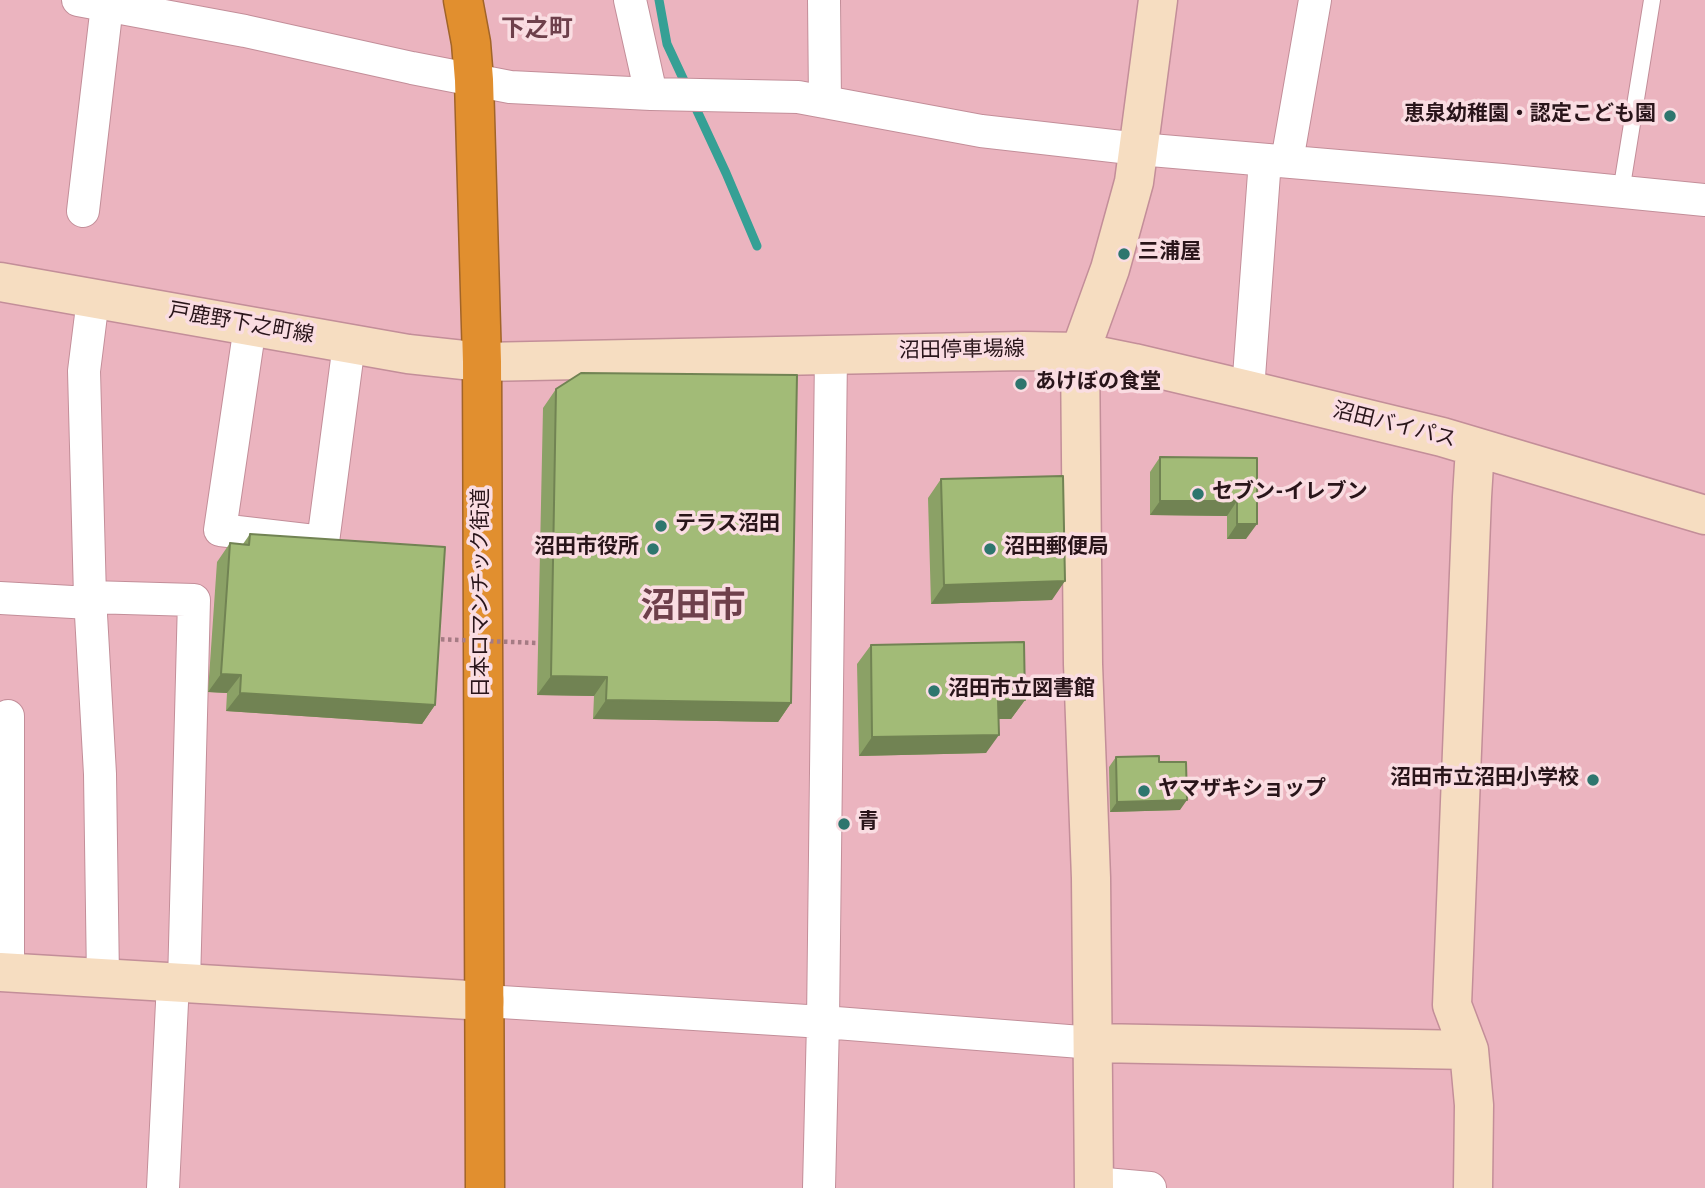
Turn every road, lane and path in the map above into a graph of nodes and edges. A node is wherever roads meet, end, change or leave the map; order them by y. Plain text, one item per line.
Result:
1 (463, 0) edge
2 (630, 0) edge
3 (824, 0) edge
4 (1158, 0) edge
5 (1315, 0) edge
6 (1652, 0) edge
7 (92, 2) edge
8 (474, 80) junction
9 (651, 94) junction
10 (825, 102) junction
11 (1139, 149) junction
12 (1276, 161) junction
13 (1621, 192) junction
14 (1705, 200) edge
15 (83, 211) dead end
16 (0, 282) edge
17 (93, 299) junction
18 (250, 326) junction
19 (349, 344) junction
20 (1080, 352) junction
21 (831, 354) junction
22 (482, 362) junction
23 (1248, 390) junction
24 (1475, 448) junction
25 (1705, 515) edge
26 (0, 598) edge
27 (90, 600) junction
28 (427, 639) edge
29 (538, 643) dead end
30 (8, 716) dead end
31 (4, 972) edge
32 (103, 978) junction
33 (179, 983) junction
34 (485, 1001) junction
35 (823, 1022) junction
36 (1094, 1043) junction
37 (1469, 1051) junction
38 (1094, 1185) edge
39 (163, 1188) edge
40 (485, 1188) edge
41 (820, 1188) edge
42 (1150, 1188) edge
43 (1474, 1188) edge

1 - 8 highway, 日本ロマンチック街道
2 - 9 street
3 - 10 street
4 - 11 street
5 - 12 street
6 - 13 lane
7 - 8 street
7 - 15 street
8 - 9 street
8 - 22 highway, 日本ロマンチック街道
9 - 10 street
10 - 11 street
11 - 12 street
11 - 20 street
12 - 13 street
12 - 23 street
13 - 14 street
16 - 17 street, 戸鹿野下之町線
17 - 18 street, 戸鹿野下之町線
17 - 27 street
18 - 19 street, 戸鹿野下之町線
18 - 19 street
19 - 22 street, 戸鹿野下之町線
20 - 21 street, 沼田停車場線
20 - 23 street, 沼田バイパス
20 - 36 street
21 - 22 street, 沼田停車場線
21 - 35 street
22 - 34 highway, 日本ロマンチック街道
23 - 24 street, 沼田バイパス
24 - 25 street, 沼田バイパス
24 - 37 street
26 - 27 street
27 - 32 street
27 - 33 street
28 - 29 path, bridge
30 - 31 street
31 - 32 street
32 - 33 street
33 - 34 street
33 - 39 street
34 - 35 street
34 - 40 highway, 日本ロマンチック街道
35 - 36 street
35 - 41 street
36 - 37 street
36 - 38 street
37 - 43 street
38 - 42 street

